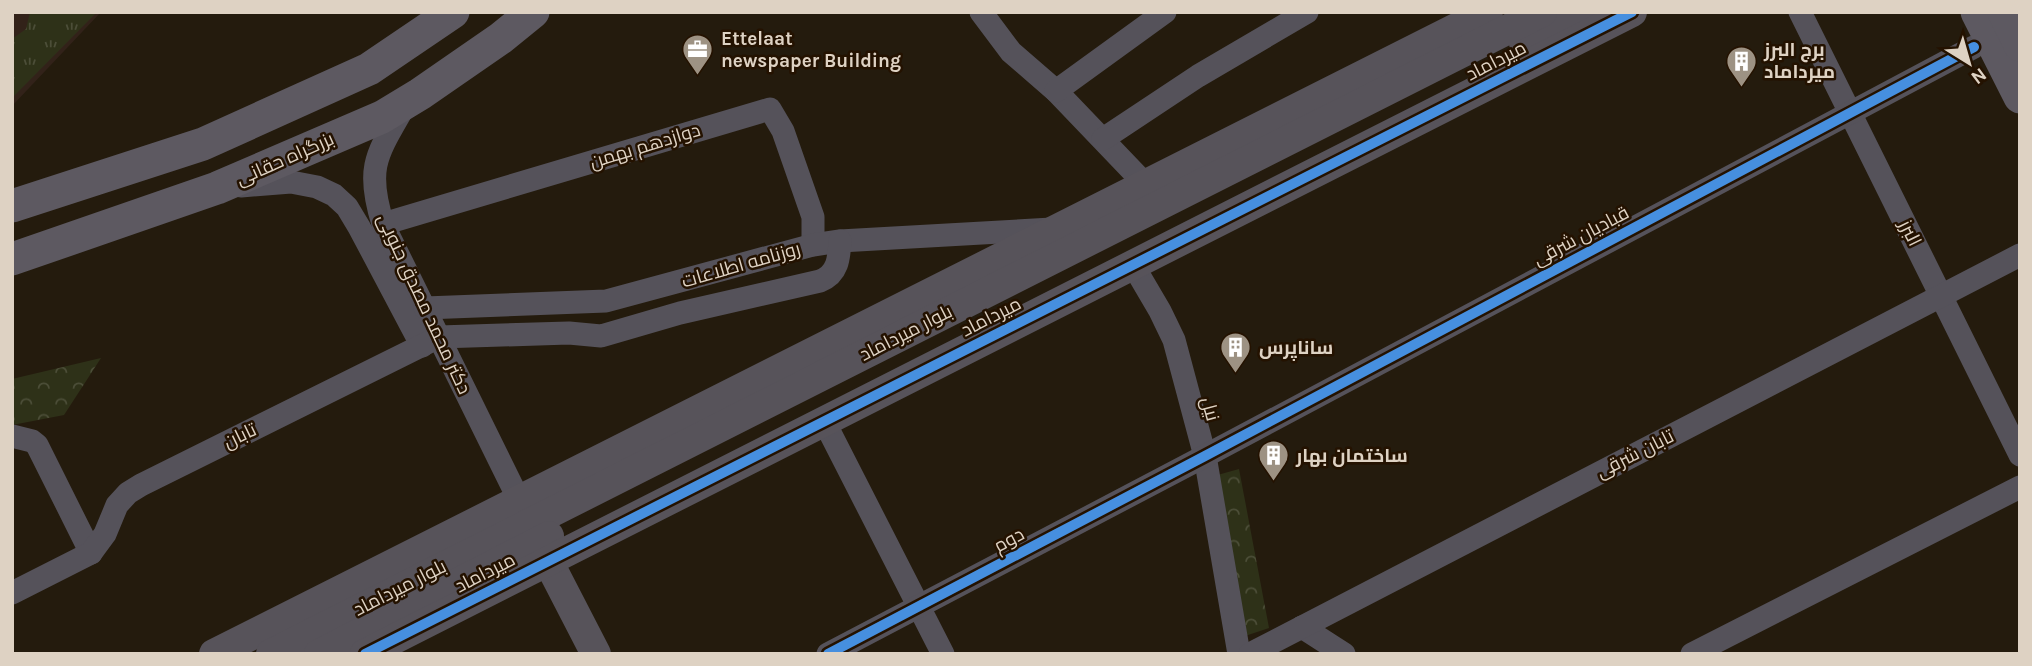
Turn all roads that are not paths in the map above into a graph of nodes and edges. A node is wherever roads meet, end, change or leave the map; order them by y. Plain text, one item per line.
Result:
1 (453, 12) edge
2 (533, 12) edge
3 (981, 12) edge
4 (1165, 12) edge
5 (1307, 12) edge
6 (1488, 12) edge
7 (1542, 12) edge
8 (1585, 12) edge
9 (1800, 12) edge
10 (1977, 12) edge
11 (2004, 12) edge
12 (1629, 13) edge
13 (2020, 45) edge
14 (1973, 47) dead end
15 (1426, 81) junction
16 (1056, 91) junction
17 (2020, 97) edge
18 (405, 105) junction
19 (1850, 112) junction
20 (1103, 139) junction
21 (1146, 185) junction
22 (217, 188) junction
23 (12, 206) edge
24 (383, 224) junction
25 (1059, 229) junction
26 (840, 241) junction
27 (813, 244) junction
28 (2020, 255) edge
29 (12, 259) edge
30 (1133, 265) junction
31 (1941, 296) junction
32 (425, 309) junction
33 (430, 341) junction
34 (921, 347) junction
35 (829, 419) junction
36 (655, 432) junction
37 (711, 432) junction
38 (12, 436) edge
39 (2020, 454) edge
40 (1205, 456) junction
41 (2020, 487) edge
42 (519, 500) junction
43 (448, 536) junction
44 (91, 553) junction
45 (548, 561) junction
46 (12, 593) edge
47 (364, 606) junction
48 (920, 607) junction
49 (1302, 627) junction
50 (214, 654) edge
51 (271, 654) edge
52 (319, 654) edge
53 (365, 654) edge
54 (596, 654) edge
55 (828, 654) edge
56 (943, 654) edge
57 (1239, 654) edge
58 (1250, 654) edge
59 (1344, 654) edge
60 (1692, 654) edge

1 - 23 highway
2 - 18 highway, بزرگراه حقانی
3 - 16 street
4 - 16 street
5 - 20 street
6 - 21 main road
7 - 15 main road, بلوار میرداماد
8 - 15 main road, بلوار میرداماد
9 - 19 street, البرز
10 - 17 highway
11 - 13 highway
12 - 30 main road, میرداماد
14 - 19 street, قبادیان شرقی
15 - 34 main road, بلوار میرداماد
15 - 37 main road, بلوار میرداماد
16 - 20 street
18 - 22 highway, بزرگراه حقانی
18 - 24 street, دکتر محمد مصدق جنوبی
19 - 31 street, البرز
19 - 40 street, قبادیان شرقی
20 - 21 street
21 - 25 main road
22 - 29 highway, بزرگراه حقانی
22 - 33 street
24 - 27 street, دوازدهم بهمن
24 - 32 street, دکتر محمد مصدق جنوبی
25 - 26 street, روزنامه اطلاعات
25 - 36 main road
26 - 27 street, روزنامه اطلاعات
26 - 33 street
27 - 32 street, روزنامه اطلاعات
28 - 31 street, تابان شرقی
30 - 35 main road, میرداماد
30 - 40 street, نیل
31 - 39 street, البرز
31 - 49 street, تابان شرقی
32 - 33 street, دکتر محمد مصدق جنوبی
33 - 42 street, دکتر محمد مصدق جنوبی
33 - 44 street, تابان
34 - 35 main road
34 - 52 main road, بلوار میرداماد
35 - 45 main road, میرداماد
35 - 48 street
36 - 37 main road
36 - 42 main road
37 - 47 main road, بلوار میرداماد
38 - 44 street
40 - 48 street, دوم
40 - 57 street, نیل
41 - 60 street
42 - 43 main road
43 - 47 main road
43 - 50 main road
44 - 46 street
45 - 53 main road, میرداماد
45 - 54 main road
47 - 51 main road, بلوار میرداماد
48 - 55 street, دوم
48 - 56 street
49 - 58 street, تابان شرقی
49 - 59 street

